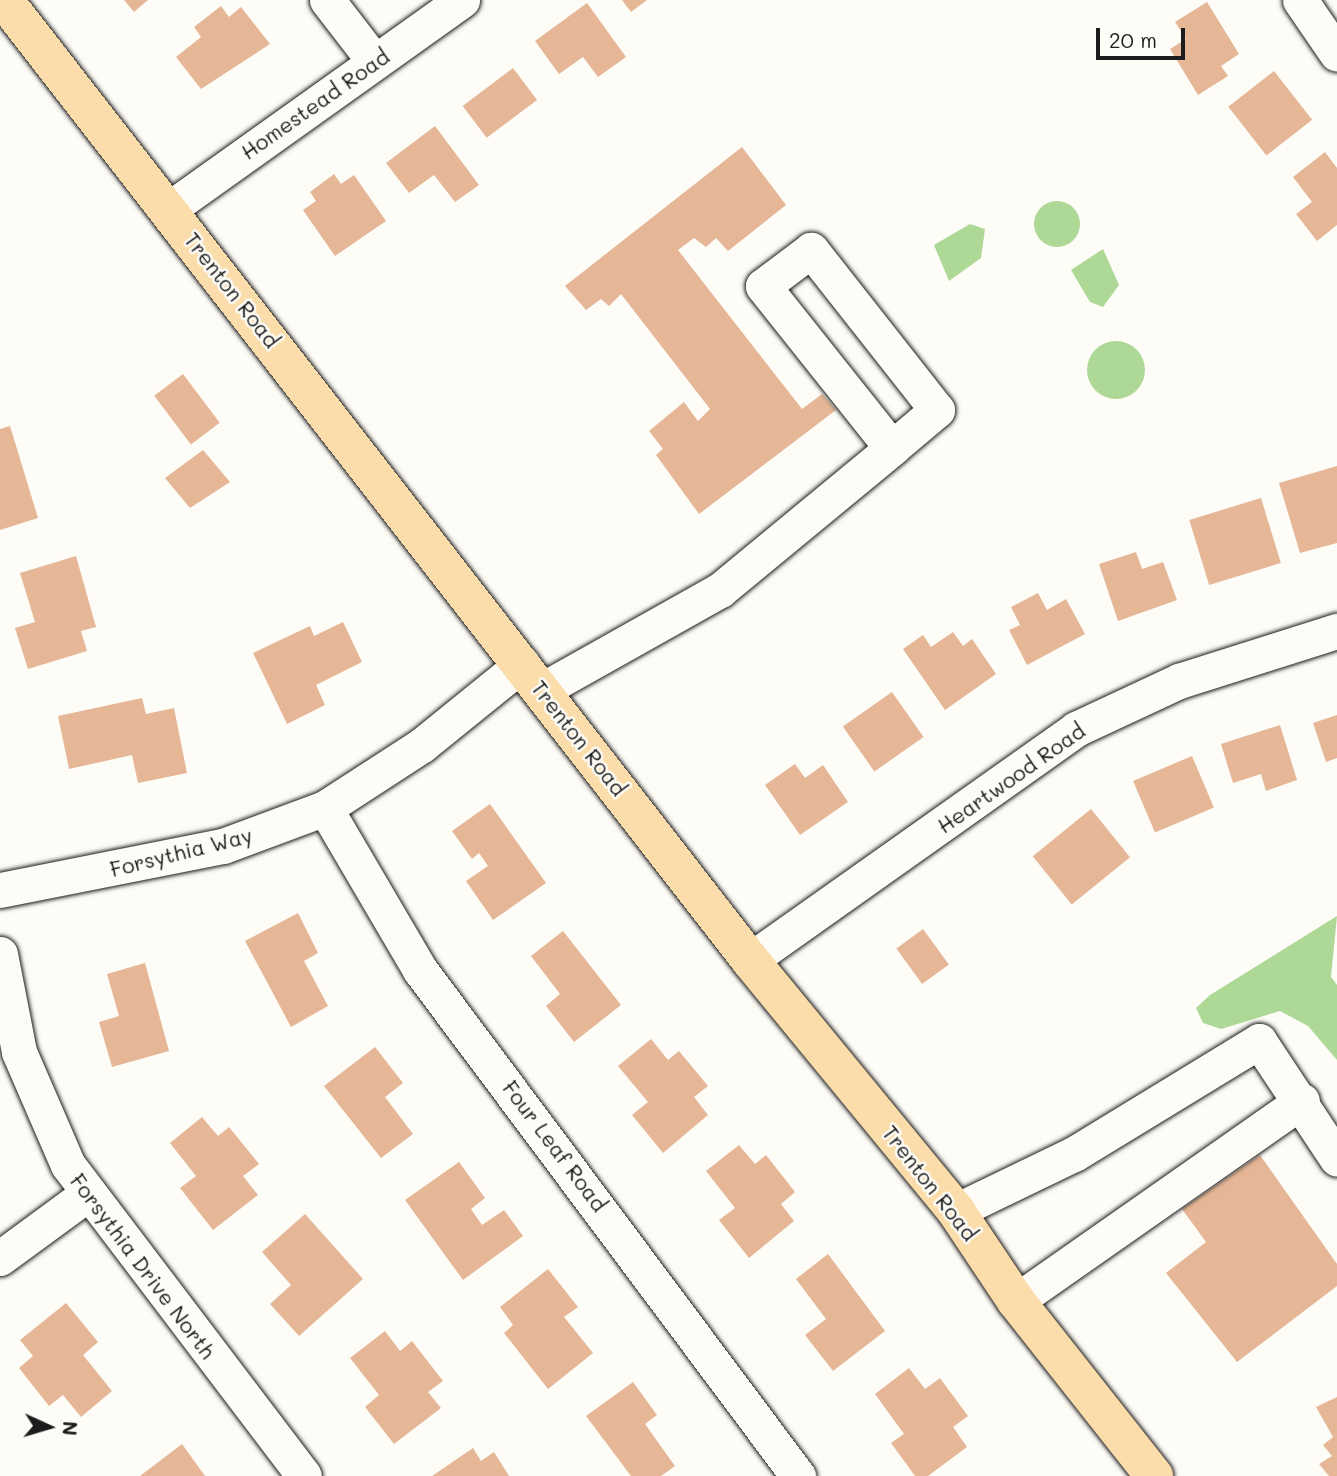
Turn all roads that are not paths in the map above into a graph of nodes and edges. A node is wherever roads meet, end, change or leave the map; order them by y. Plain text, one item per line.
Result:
1 (4, 0) edge
2 (327, 0) edge
3 (462, 0) edge
4 (1300, 0) edge
5 (1337, 54) edge
6 (374, 62) junction
7 (169, 209) junction
8 (892, 448) junction
9 (1337, 631) edge
10 (532, 677) junction
11 (325, 808) junction
12 (0, 890) edge
13 (0, 954) edge
14 (750, 960) junction
15 (1302, 1101) junction
16 (1337, 1158) edge
17 (87, 1194) junction
18 (956, 1211) junction
19 (0, 1258) edge
20 (1016, 1301) junction
21 (304, 1476) edge
22 (798, 1476) edge
23 (1154, 1476) edge

1 - 7 main road, Trenton Road
2 - 6 street
3 - 6 street, Homestead Road
4 - 5 street
6 - 7 street, Homestead Road
7 - 10 main road, Trenton Road
8 - 8 street, Forsythia Way
8 - 10 street, Forsythia Way
9 - 14 street, Heartwood Road
10 - 11 street, Forsythia Way
10 - 14 main road, Trenton Road
11 - 12 street, Forsythia Way
11 - 22 street, Four Leaf Road
13 - 17 street, Forsythia Drive North
14 - 18 main road, Trenton Road
15 - 16 street
15 - 18 street
15 - 20 street
17 - 19 street
17 - 21 street, Forsythia Drive North
18 - 20 main road, Trenton Road
20 - 23 main road, Trenton Road

